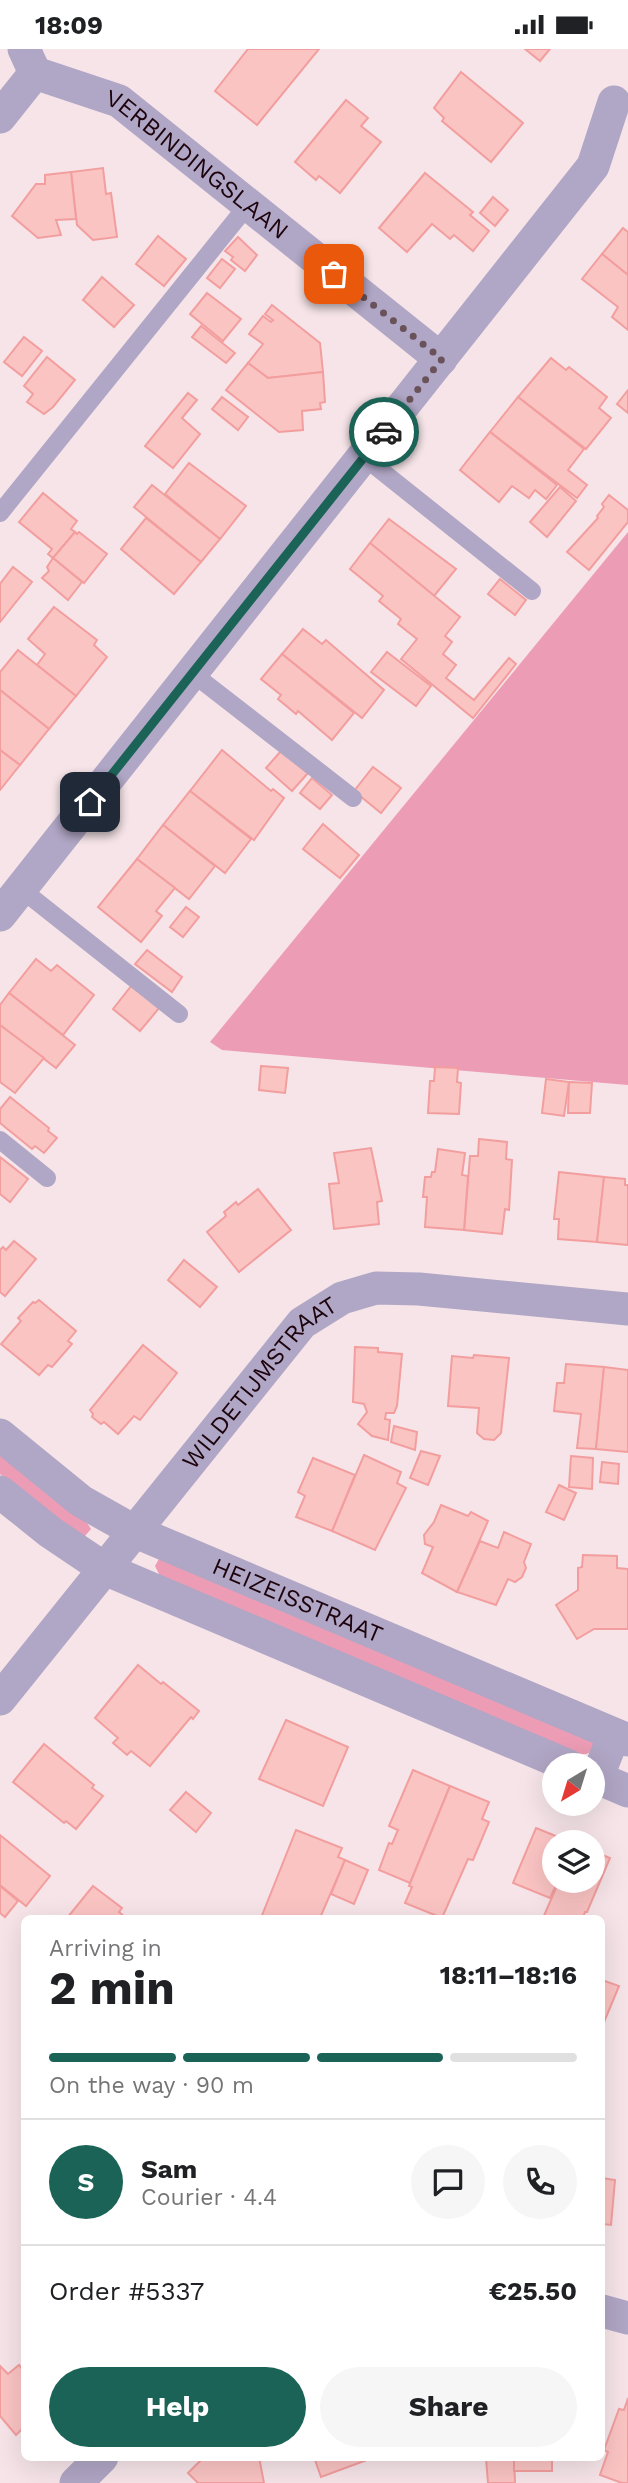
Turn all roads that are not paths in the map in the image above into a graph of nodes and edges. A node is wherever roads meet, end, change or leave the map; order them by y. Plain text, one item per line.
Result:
1 (30, 61) edge
2 (614, 102) dead end
3 (0, 117) edge
4 (247, 206) junction
5 (442, 359) junction
6 (364, 457) junction
7 (0, 513) edge
8 (531, 591) dead end
9 (192, 673) junction
10 (353, 798) dead end
11 (21, 889) junction
12 (0, 915) edge
13 (179, 1014) dead end
14 (0, 1140) edge
15 (47, 1178) dead end
16 (628, 1309) edge
17 (0, 1435) edge
18 (0, 1492) edge
19 (136, 1532) junction
20 (105, 1569) junction
21 (0, 1699) edge
22 (621, 1737) edge
23 (605, 1753) edge
24 (542, 1754) edge
25 (606, 1782) edge
26 (628, 1791) edge
27 (605, 2312) edge
28 (628, 2318) edge
29 (98, 2461) edge
30 (76, 2483) edge

1 - 3 street, VERBINDINGSLAAN
1 - 4 street, VERBINDINGSLAAN
2 - 5 street
4 - 5 street, VERBINDINGSLAAN
4 - 7 lane
5 - 6 street
6 - 8 lane
6 - 9 street
9 - 10 lane
9 - 11 street
11 - 12 street
11 - 13 lane
14 - 15 lane
16 - 19 street, WILDETIJMSTRAAT
17 - 19 street, HEIZEISSTRAAT
18 - 20 street, HEIZEISSTRAAT
19 - 20 street, WILDETIJMSTRAAT
19 - 22 street, HEIZEISSTRAAT
20 - 21 street, WILDETIJMSTRAAT
20 - 24 street, HEIZEISSTRAAT
22 - 23 street, HEIZEISSTRAAT
25 - 26 street, HEIZEISSTRAAT
27 - 28 street
29 - 30 street

